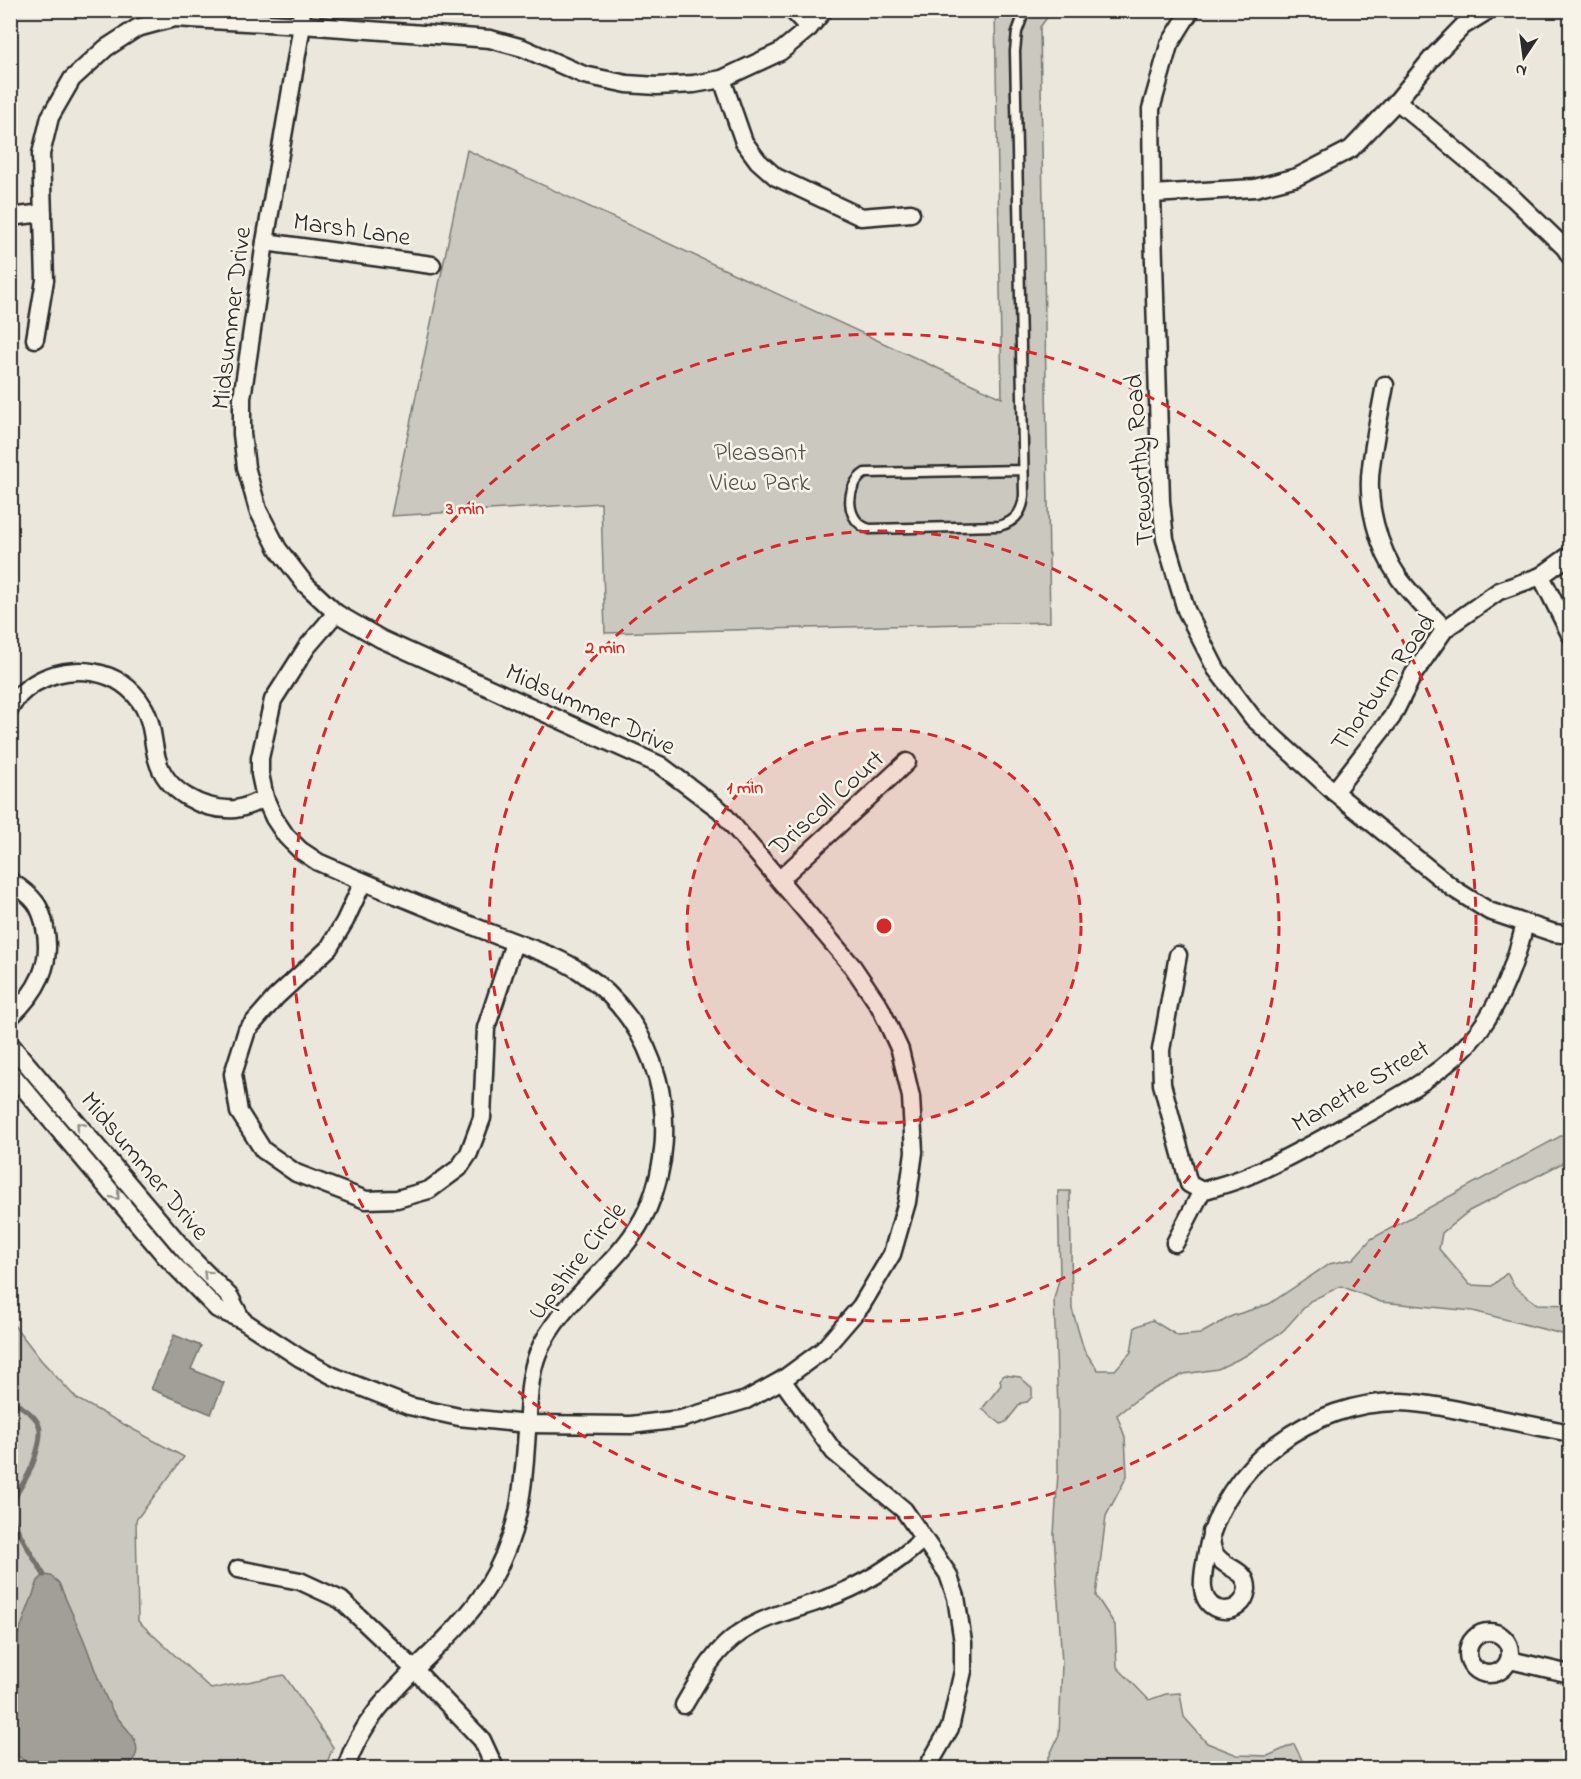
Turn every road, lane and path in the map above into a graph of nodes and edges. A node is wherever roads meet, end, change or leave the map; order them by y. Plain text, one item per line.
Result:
1 (792, 10) edge
2 (824, 10) edge
3 (1025, 10) edge
4 (1191, 10) edge
5 (1489, 10) edge
6 (302, 17) edge
7 (809, 28) junction
8 (722, 79) junction
9 (1397, 101) junction
10 (1152, 194) junction
11 (43, 213) junction
12 (912, 213) dead end
13 (10, 217) edge
14 (265, 242) junction
15 (1570, 256) edge
16 (432, 265) dead end
17 (35, 339) dead end
18 (1385, 385) dead end
19 (1023, 470) junction
20 (1570, 555) edge
21 (1541, 576) junction
22 (336, 614) junction
23 (1445, 630) junction
24 (1570, 634) edge
25 (10, 709) edge
26 (907, 762) dead end
27 (1334, 792) junction
28 (265, 798) junction
29 (780, 879) junction
30 (10, 881) edge
31 (363, 882) junction
32 (1525, 923) junction
33 (1570, 935) edge
34 (514, 943) junction
35 (1178, 955) dead end
36 (10, 1017) edge
37 (10, 1044) edge
38 (10, 1072) edge
39 (1202, 1191) junction
40 (1175, 1243) dead end
41 (242, 1320) junction
42 (783, 1380) junction
43 (527, 1424) junction
44 (1570, 1433) edge
45 (1211, 1533) dead end
46 (923, 1539) junction
47 (238, 1569) dead end
48 (1510, 1660) dead end
49 (415, 1670) junction
50 (1570, 1674) edge
51 (684, 1705) dead end
52 (346, 1768) edge
53 (495, 1768) edge
54 (927, 1768) edge

1 - 7 street
2 - 7 street
3 - 19 lane
4 - 10 street, Treworthy Road
5 - 9 street
6 - 8 street
6 - 11 street
6 - 14 street, Midsummer Drive
7 - 8 street
8 - 12 street
9 - 10 street
9 - 15 street
10 - 27 street, Treworthy Road
11 - 13 street
11 - 17 street
14 - 16 street, Marsh Lane
14 - 22 street, Midsummer Drive
18 - 23 street
19 - 19 lane
20 - 21 street, Thorburn Road
21 - 23 street, Thorburn Road
21 - 24 street
22 - 28 street, Upshire Circle
22 - 29 street, Midsummer Drive
23 - 27 street, Thorburn Road
25 - 28 street
26 - 29 street, Driscoll Court
27 - 32 street, Treworthy Road
28 - 31 street, Upshire Circle
29 - 42 street, Midsummer Drive
30 - 36 street
31 - 34 street, Upshire Circle
31 - 34 street
32 - 33 street, Treworthy Road
32 - 39 street, Manette Street
34 - 43 street, Upshire Circle
35 - 39 street
41 -> 37 street, Midsummer Drive
38 -> 41 street, Midsummer Drive
39 - 40 street
41 - 43 street, Midsummer Drive
42 - 43 street, Midsummer Drive
42 - 46 street
43 - 49 street, Upshire Circle
44 - 45 street
46 - 51 street
46 - 54 street
47 - 49 street
48 - 50 street
49 - 52 street, Upshire Circle
49 - 53 street

